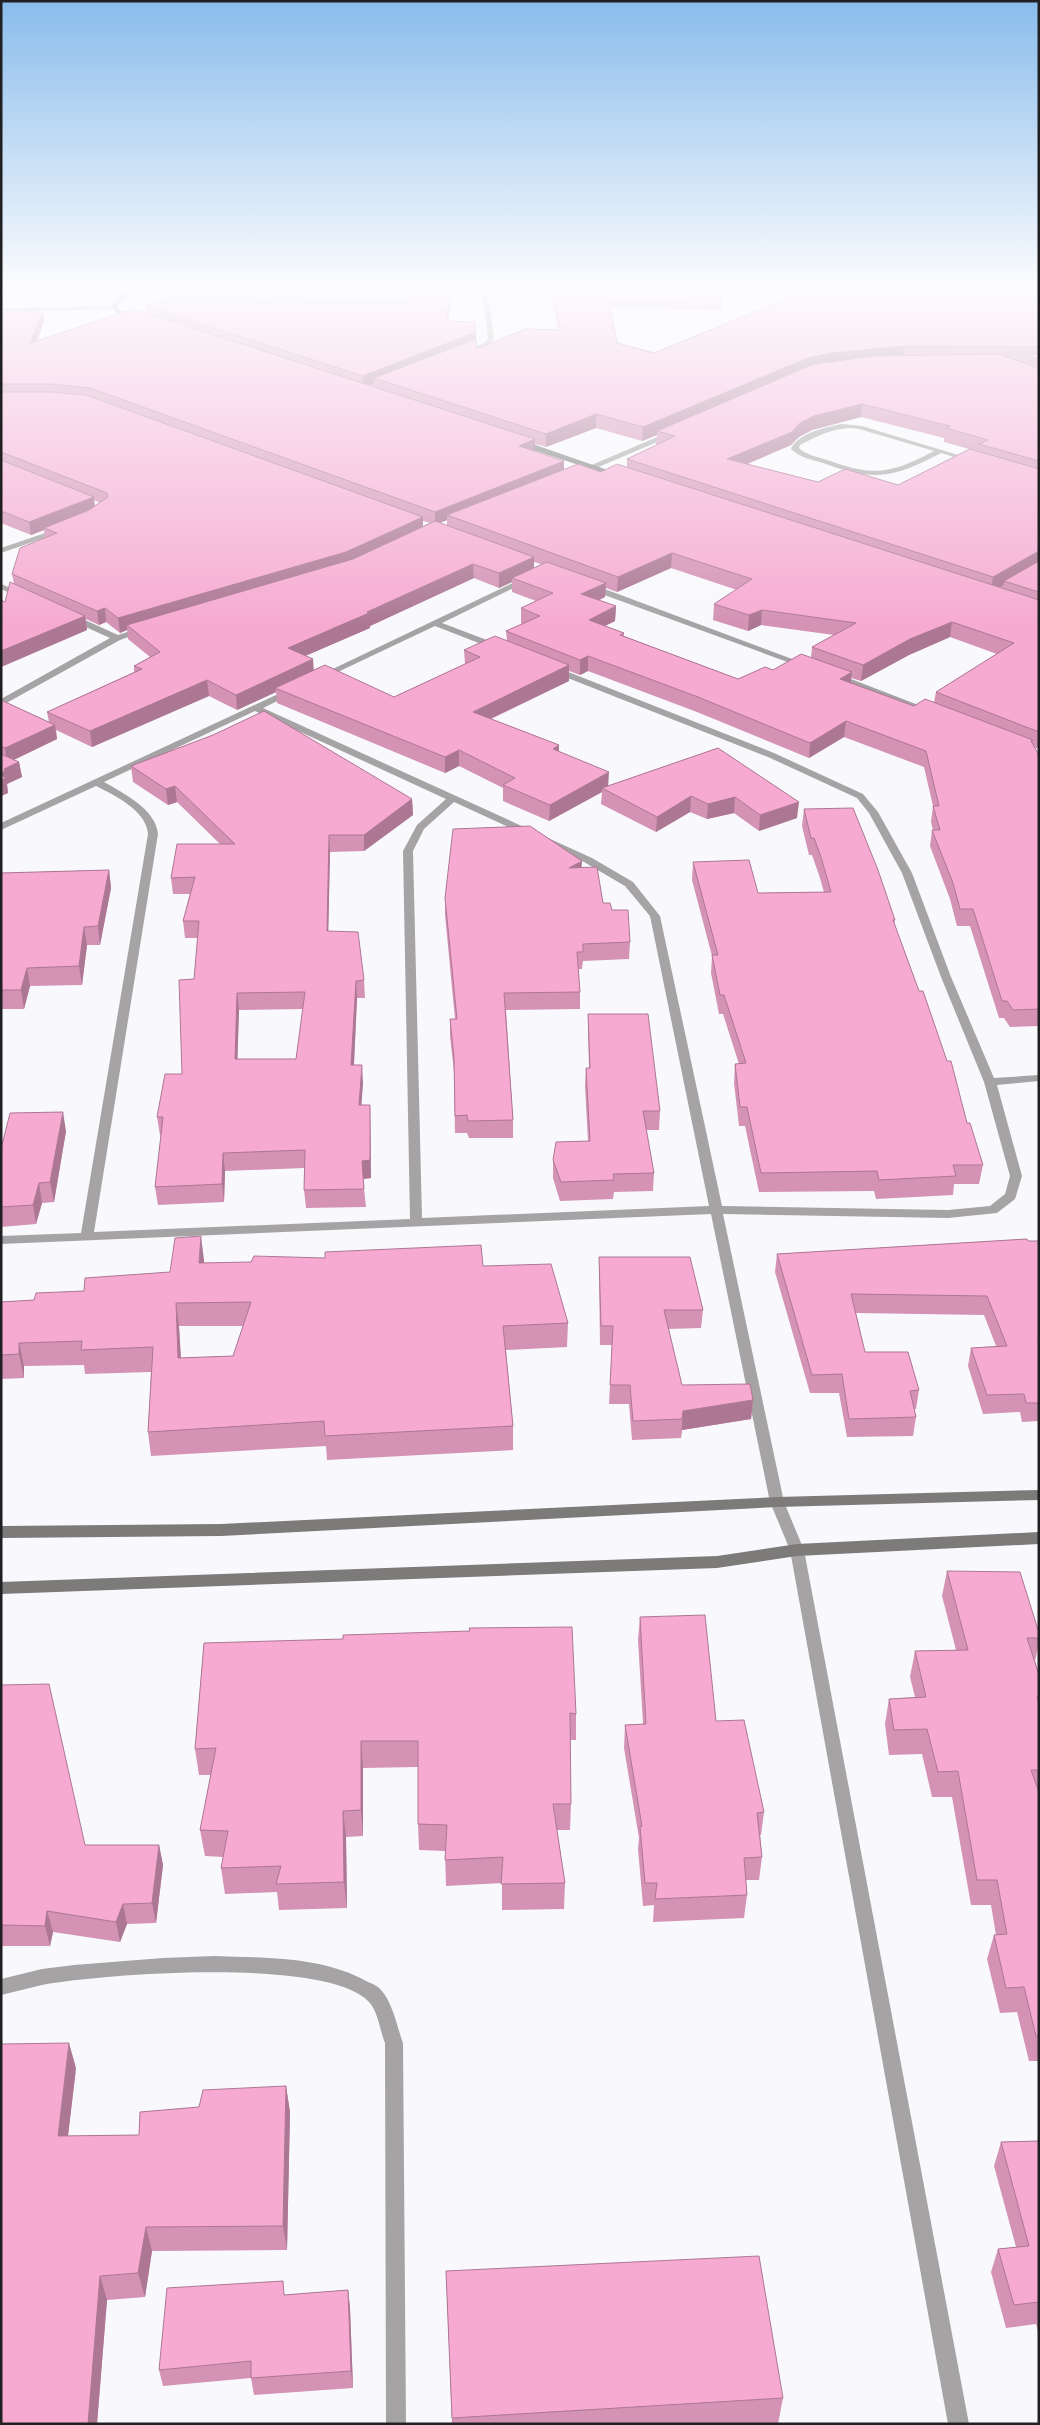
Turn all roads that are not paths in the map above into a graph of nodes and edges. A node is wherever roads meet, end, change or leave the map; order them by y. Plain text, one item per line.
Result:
1 (682, 429) edge
2 (510, 440) edge
3 (940, 451) junction
4 (976, 462) edge
5 (593, 467) junction
6 (574, 474) edge
7 (630, 480) edge
8 (69, 527) edge
9 (1, 552) edge
10 (537, 575) edge
11 (580, 583) edge
12 (1, 586) edge
13 (31, 599) edge
14 (65, 614) edge
15 (435, 622) junction
16 (155, 627) edge
17 (117, 638) junction
18 (507, 651) edge
19 (544, 666) edge
20 (821, 671) edge
21 (830, 674) edge
22 (1, 703) edge
23 (256, 708) junction
24 (943, 716) edge
25 (96, 782) junction
26 (453, 798) junction
27 (1, 827) edge
28 (1039, 1078) edge
29 (990, 1082) junction
30 (718, 1210) junction
31 (416, 1224) junction
32 (87, 1236) junction
33 (1, 1240) edge
34 (1039, 1495) edge
35 (777, 1502) junction
36 (1, 1532) edge
37 (1039, 1538) edge
38 (797, 1550) junction
39 (1, 1588) edge
40 (1, 1987) edge
41 (396, 2424) edge
42 (959, 2424) edge

1 - 5 street
2 - 5 main road
3 - 3 street
3 - 4 street
5 - 6 street
5 - 7 main road
8 - 9 street
10 - 15 street
11 - 20 street
12 - 13 street
14 - 17 street
15 - 18 street
15 - 23 street
16 - 17 street
17 - 22 street
19 - 29 street
21 - 24 street
23 - 25 street
23 - 26 street
25 - 27 street
25 - 32 street
26 - 30 street
26 - 31 street
28 - 29 street
29 - 30 street
30 - 31 street
30 - 35 street
31 - 32 street
32 - 33 street
34 - 35 main road
35 - 36 main road
35 - 38 street
37 - 38 main road
38 - 39 main road
38 - 42 street
40 - 41 street

